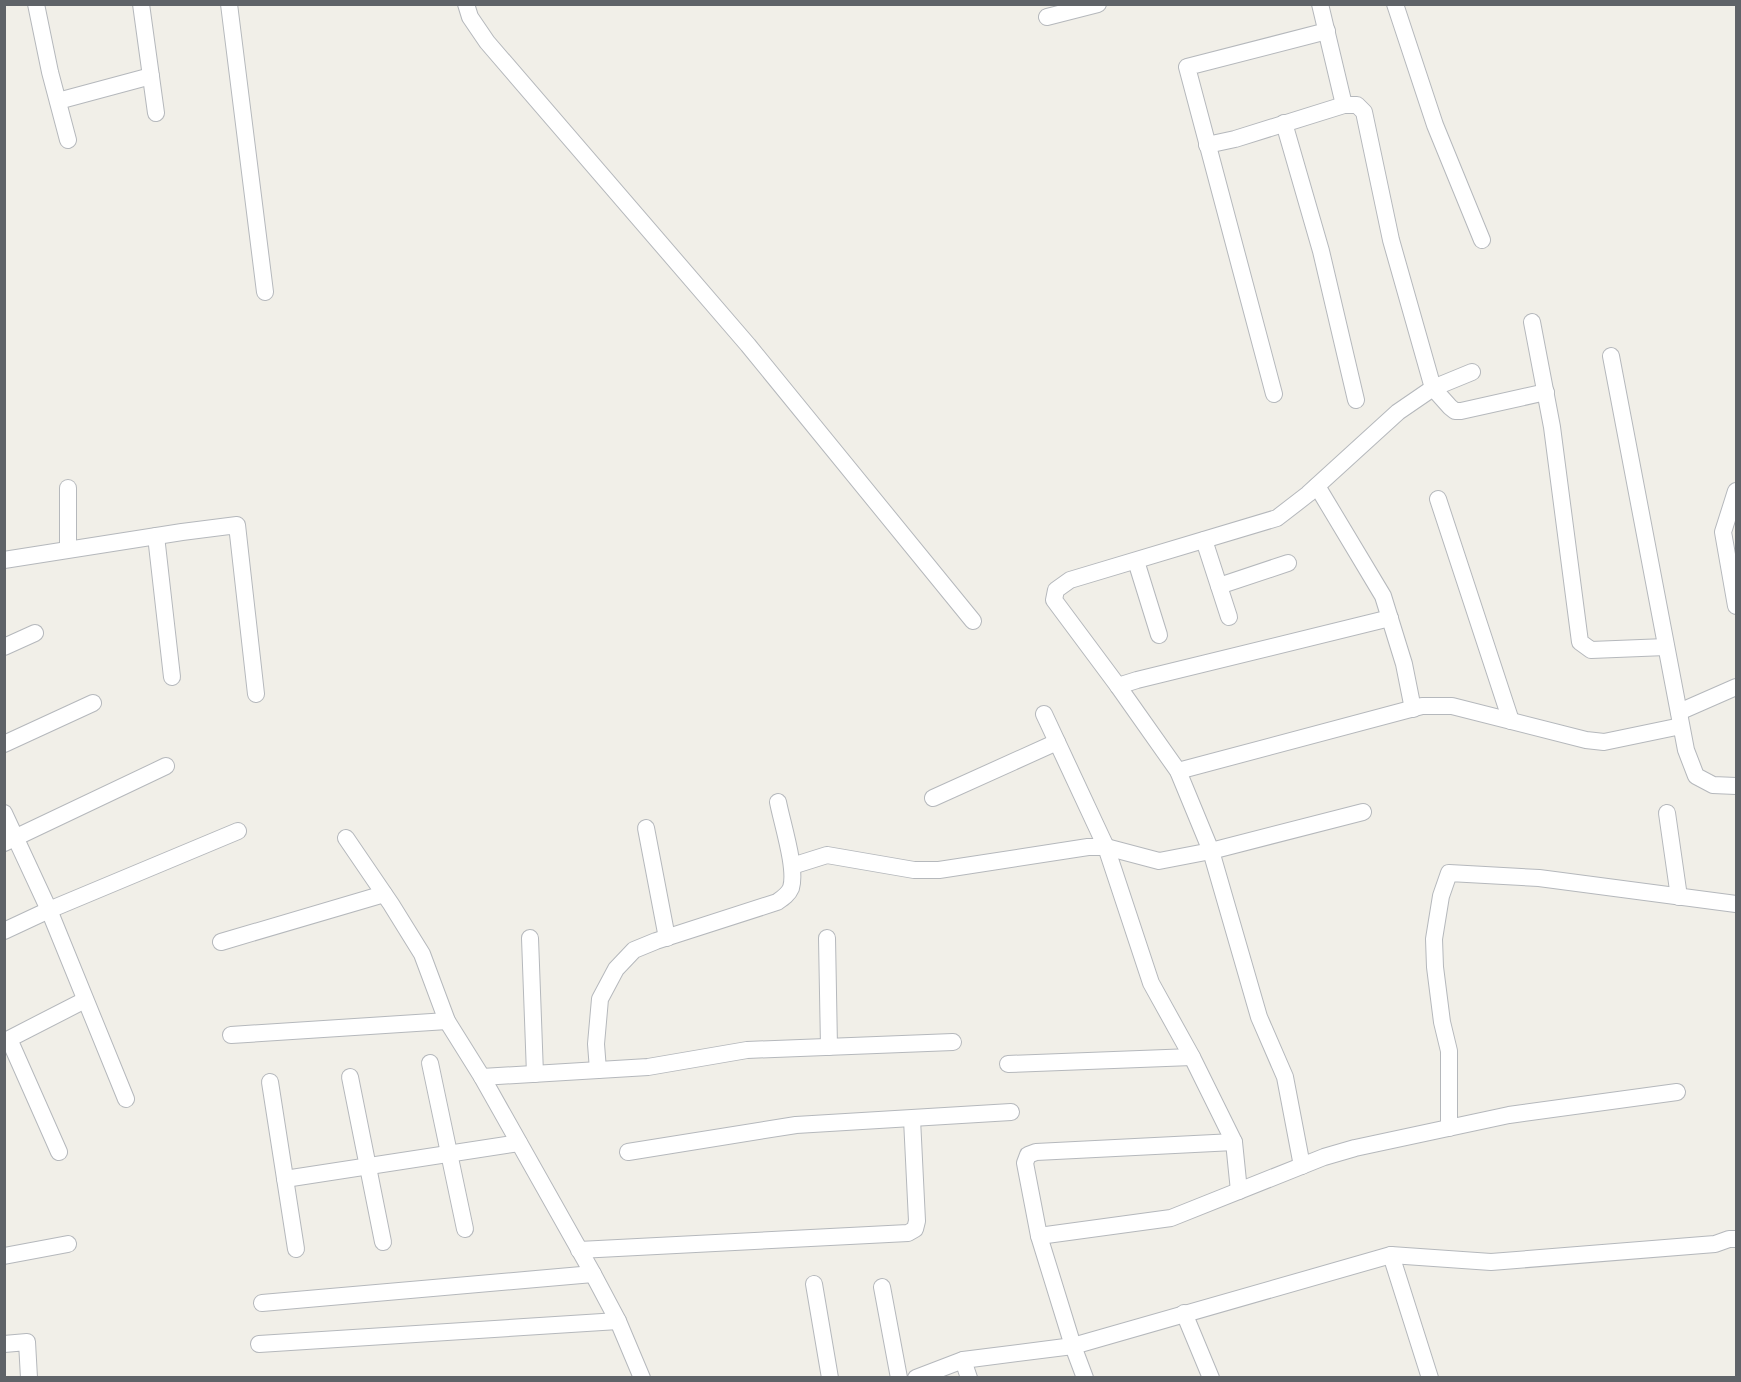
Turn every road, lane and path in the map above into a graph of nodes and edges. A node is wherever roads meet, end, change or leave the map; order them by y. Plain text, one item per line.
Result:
1 (36, 4) edge
2 (141, 4) edge
3 (229, 4) edge
4 (466, 4) edge
5 (1098, 4) edge
6 (1320, 4) edge
7 (1395, 4) edge
8 (1047, 16) dead end
9 (1327, 32) junction
10 (151, 76) junction
11 (58, 101) junction
12 (1344, 105) junction
13 (156, 113) dead end
14 (1284, 123) junction
15 (68, 140) dead end
16 (1208, 145) junction
17 (1482, 240) dead end
18 (265, 292) dead end
19 (1532, 322) dead end
20 (1611, 356) dead end
21 (1472, 372) dead end
22 (1433, 388) junction
23 (1546, 392) junction
24 (1274, 394) dead end
25 (1356, 400) dead end
26 (1317, 486) junction
27 (68, 488) dead end
28 (1737, 491) edge
29 (1438, 499) dead end
30 (156, 536) junction
31 (1204, 540) junction
32 (68, 549) junction
33 (4, 560) edge
34 (1136, 561) junction
35 (1288, 563) dead end
36 (1219, 586) junction
37 (1737, 606) edge
38 (1229, 617) dead end
39 (1390, 618) junction
40 (973, 621) dead end
41 (35, 633) dead end
42 (1159, 635) dead end
43 (4, 647) edge
44 (1666, 647) junction
45 (172, 677) dead end
46 (1118, 686) junction
47 (1737, 687) edge
48 (256, 694) dead end
49 (93, 703) dead end
50 (1413, 708) junction
51 (1044, 714) dead end
52 (1680, 719) junction
53 (1511, 721) junction
54 (1057, 742) junction
55 (4, 744) edge
56 (166, 766) dead end
57 (1178, 771) junction
58 (1737, 786) edge
59 (933, 798) dead end
60 (778, 802) dead end
61 (1363, 812) dead end
62 (4, 813) edge
63 (1667, 813) dead end
64 (646, 828) dead end
65 (238, 831) dead end
66 (346, 838) dead end
67 (10, 840) edge
68 (1106, 847) junction
69 (1210, 850) junction
70 (792, 866) junction
71 (384, 894) junction
72 (1679, 897) junction
73 (1737, 904) edge
74 (49, 910) junction
75 (4, 931) edge
76 (530, 938) dead end
77 (667, 938) junction
78 (827, 938) dead end
79 (221, 942) dead end
80 (85, 1000) junction
81 (447, 1021) junction
82 (231, 1035) dead end
83 (952, 1042) dead end
84 (829, 1047) junction
85 (1192, 1057) junction
86 (430, 1063) dead end
87 (1008, 1064) dead end
88 (598, 1070) junction
89 (535, 1074) junction
90 (351, 1077) dead end
91 (482, 1077) junction
92 (270, 1082) dead end
93 (1677, 1092) dead end
94 (126, 1099) dead end
95 (1011, 1112) dead end
96 (912, 1119) junction
97 (1449, 1128) junction
98 (1234, 1142) junction
99 (519, 1143) junction
100 (59, 1152) dead end
101 (628, 1152) dead end
102 (449, 1153) junction
103 (368, 1166) junction
104 (1302, 1166) junction
105 (285, 1179) junction
106 (1239, 1191) junction
107 (465, 1229) dead end
108 (1039, 1236) junction
109 (1737, 1239) edge
110 (383, 1242) dead end
111 (68, 1244) dead end
112 (296, 1249) dead end
113 (579, 1250) junction
114 (1391, 1255) junction
115 (4, 1256) edge
116 (593, 1274) junction
117 (814, 1284) dead end
118 (882, 1287) dead end
119 (262, 1303) dead end
120 (1184, 1313) junction
121 (618, 1321) junction
122 (4, 1344) edge
123 (259, 1344) dead end
124 (1073, 1346) junction
125 (963, 1360) junction
126 (29, 1377) edge
127 (642, 1377) edge
128 (830, 1377) edge
129 (899, 1377) edge
130 (916, 1377) edge
131 (969, 1377) edge
132 (1085, 1377) edge
133 (1211, 1377) edge
134 (1430, 1377) edge

1 - 11 street
2 - 10 street
3 - 18 street
4 - 40 street
5 - 8 street
6 - 9 street
7 - 17 street
9 - 12 street
9 - 16 street
10 - 11 street
10 - 13 street
11 - 15 street
12 - 14 street
12 - 22 street
14 - 16 street
14 - 25 street
16 - 24 street
19 - 23 street
20 - 44 street
21 - 22 street
22 - 23 street
22 - 26 street
23 - 44 street
26 - 31 street
26 - 39 street
27 - 32 street
28 - 37 street
29 - 53 street
30 - 32 street
30 - 45 street
30 - 48 street
31 - 34 street
31 - 36 street
32 - 33 street
34 - 42 street
34 - 46 street
35 - 36 street
36 - 38 street
39 - 46 street
39 - 50 street
41 - 43 street
44 - 52 street
46 - 57 street
47 - 52 street
49 - 55 street
50 - 53 street
50 - 57 street
51 - 54 street
52 - 53 street
52 - 58 street
54 - 59 street
54 - 68 street
56 - 67 street
57 - 69 street
60 - 70 street
61 - 69 street
62 - 67 street
63 - 72 street
64 - 77 street
65 - 74 street
66 - 71 street
67 - 74 street
68 - 69 street
68 - 70 street
68 - 85 street
69 - 104 street
70 - 77 street
71 - 79 street
71 - 81 street
72 - 73 street
72 - 97 street
74 - 75 street
74 - 80 street
76 - 89 street
77 - 88 street
78 - 84 street
80 - 94 street
80 - 100 street
81 - 82 street
81 - 91 street
83 - 84 street
84 - 88 street
85 - 87 street
85 - 98 street
86 - 102 street
88 - 89 street
89 - 91 street
90 - 103 street
91 - 99 street
92 - 105 street
93 - 97 street
95 - 96 street
96 - 101 street
96 - 113 street
97 - 104 street
98 - 106 street
98 - 108 street
99 - 102 street
99 - 113 street
102 - 103 street
102 - 107 street
103 - 105 street
103 - 110 street
104 - 106 street
105 - 112 street
106 - 108 street
108 - 124 street
109 - 114 street
111 - 115 street
113 - 116 street
114 - 120 street
114 - 134 street
116 - 119 street
116 - 121 street
117 - 128 street
118 - 129 street
120 - 124 street
120 - 133 street
121 - 123 street
121 - 127 street
122 - 126 street
124 - 125 street
124 - 132 street
125 - 130 street
125 - 131 street

